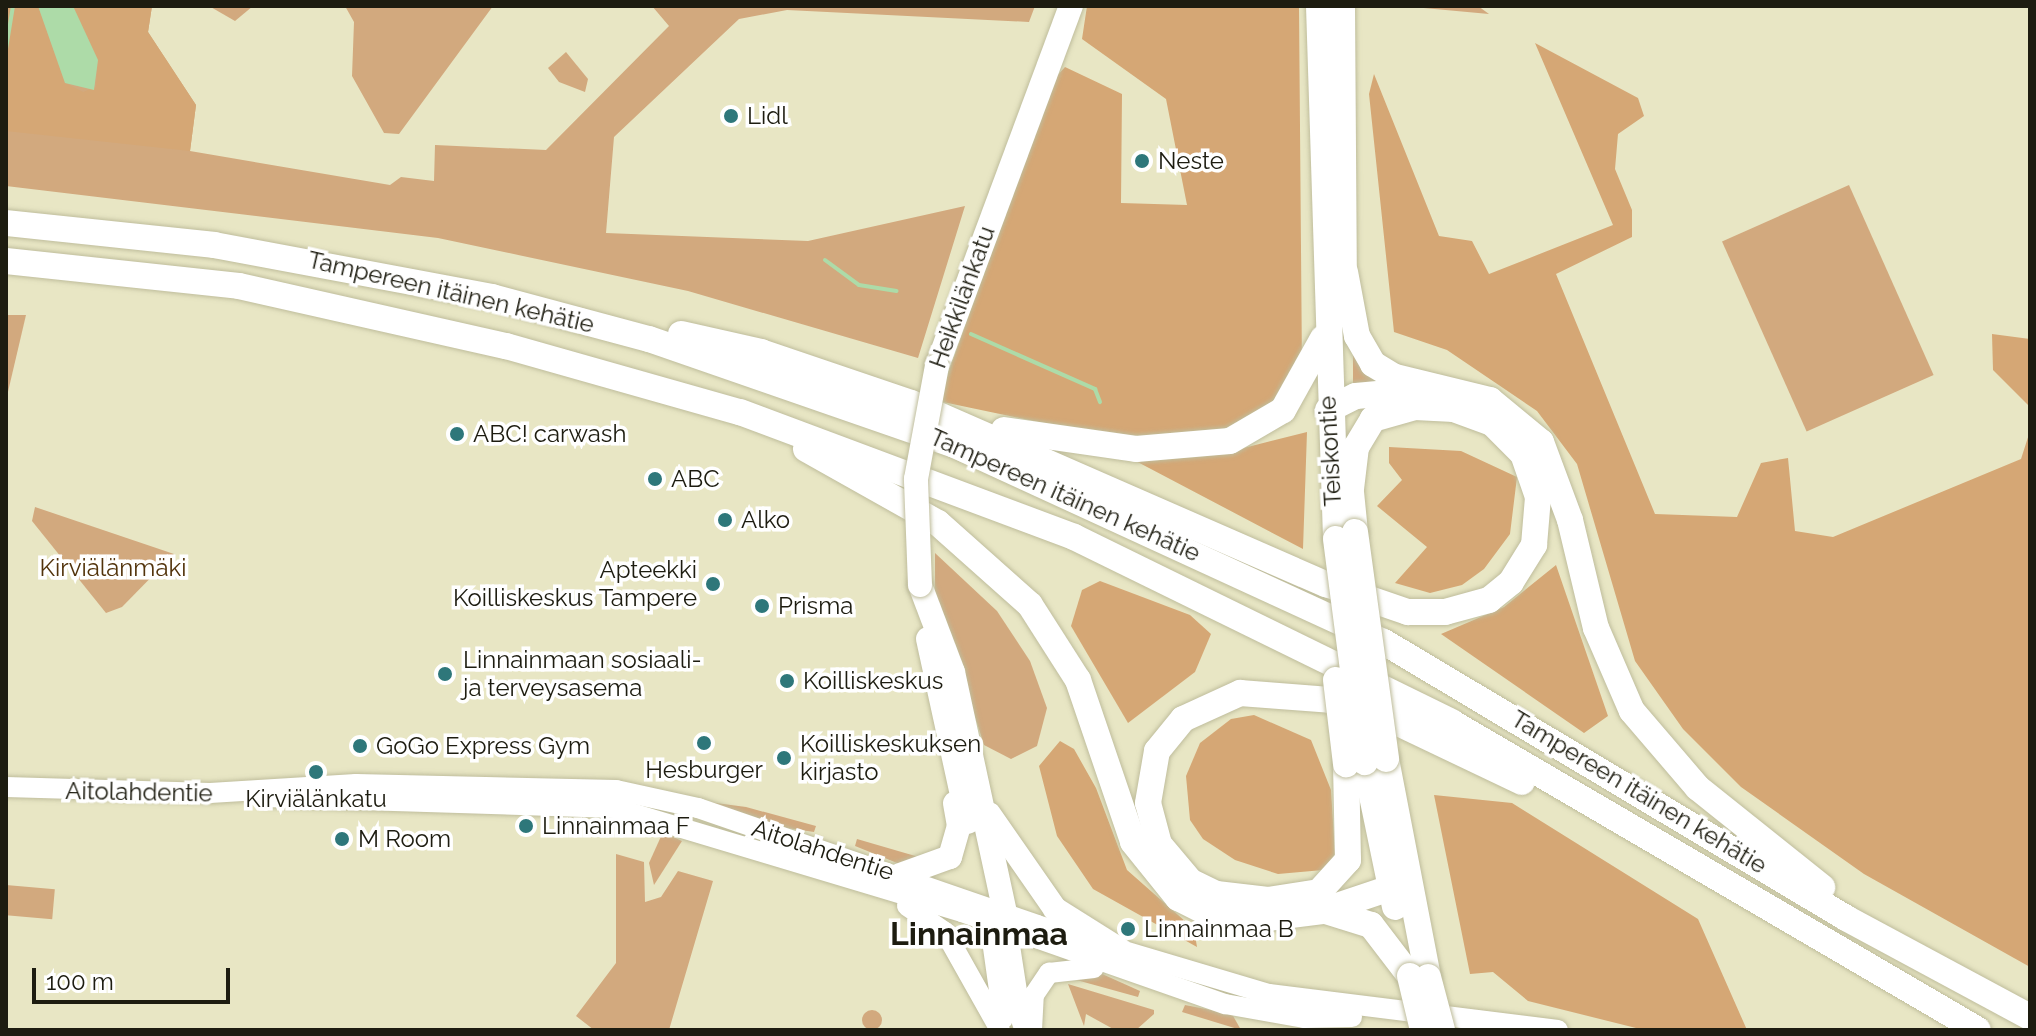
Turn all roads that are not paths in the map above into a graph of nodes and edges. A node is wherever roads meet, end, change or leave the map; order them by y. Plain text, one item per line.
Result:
1 (1071, 6) edge
2 (1319, 6) edge
3 (1342, 6) edge
4 (6, 223) edge
5 (6, 261) edge
6 (1345, 272) junction
7 (558, 314) junction
8 (1324, 334) junction
9 (1441, 388) junction
10 (1336, 405) junction
11 (740, 412) junction
12 (957, 422) junction
13 (1351, 489) junction
14 (1337, 537) junction
15 (922, 593) junction
16 (948, 734) junction
17 (1365, 762) junction
18 (6, 787) edge
19 (34, 791) junction
20 (245, 793) junction
21 (6, 796) edge
22 (980, 797) junction
23 (1636, 833) junction
24 (900, 875) junction
25 (857, 881) junction
26 (1396, 883) junction
27 (1321, 902) junction
28 (998, 917) junction
29 (1846, 918) junction
30 (1120, 950) junction
31 (1130, 973) junction
32 (1419, 977) junction
33 (1386, 1013) junction
34 (2030, 1017) edge
35 (1002, 1030) edge
36 (1023, 1030) edge
37 (1032, 1030) edge
38 (1423, 1030) edge
39 (1442, 1030) edge
40 (1558, 1030) edge
41 (1978, 1030) edge

1 - 15 main road, Heikkilänkatu, bridge
2 - 8 highway, Teiskontie
3 - 6 highway, Teiskontie
4 - 7 highway, Tampereen itäinen kehätie
5 - 11 highway, Tampereen itäinen kehätie
6 - 9 highway
6 - 10 highway, Teiskontie
7 - 12 highway
7 - 29 highway, Tampereen itäinen kehätie
8 - 10 highway, Teiskontie
8 - 12 highway
9 - 10 highway
9 - 29 highway
10 - 13 highway, Teiskontie
10 - 14 highway, Teiskontie
11 - 23 highway, Tampereen itäinen kehätie
11 - 27 highway
12 - 13 highway
13 - 14 highway, Teiskontie
14 - 17 highway, Teiskontie, bridge
15 - 16 main road, Heikkilänkatu
15 - 22 main road, Heikkilänkatu
16 - 24 main road
16 - 28 main road, Heikkilänkatu
17 - 26 highway, Teiskontie
17 - 27 highway
18 - 19 main road, Aitolahdentie
19 - 20 main road, Aitolahdentie
19 - 21 main road, Aitolahdentie
20 - 24 main road, Aitolahdentie
20 - 25 main road, Aitolahdentie
22 - 28 main road, Heikkilänkatu
22 - 30 main road
23 - 27 highway
23 - 41 highway, Tampereen itäinen kehätie
24 - 28 main road, Aitolahdentie
25 - 28 main road, Aitolahdentie
25 - 35 main road
26 - 27 highway
26 - 32 highway, Teiskontie
27 - 32 highway
28 - 30 main road, Aitolahdentie
28 - 31 main road, Aitolahdentie
28 - 35 main road
28 - 36 main road
29 - 34 highway, Tampereen itäinen kehätie
30 - 33 main road, Aitolahdentie
31 - 33 main road, Aitolahdentie
31 - 37 main road
32 - 38 highway, bridge
32 - 39 highway, bridge
33 - 40 main road, Aitolahdentie

